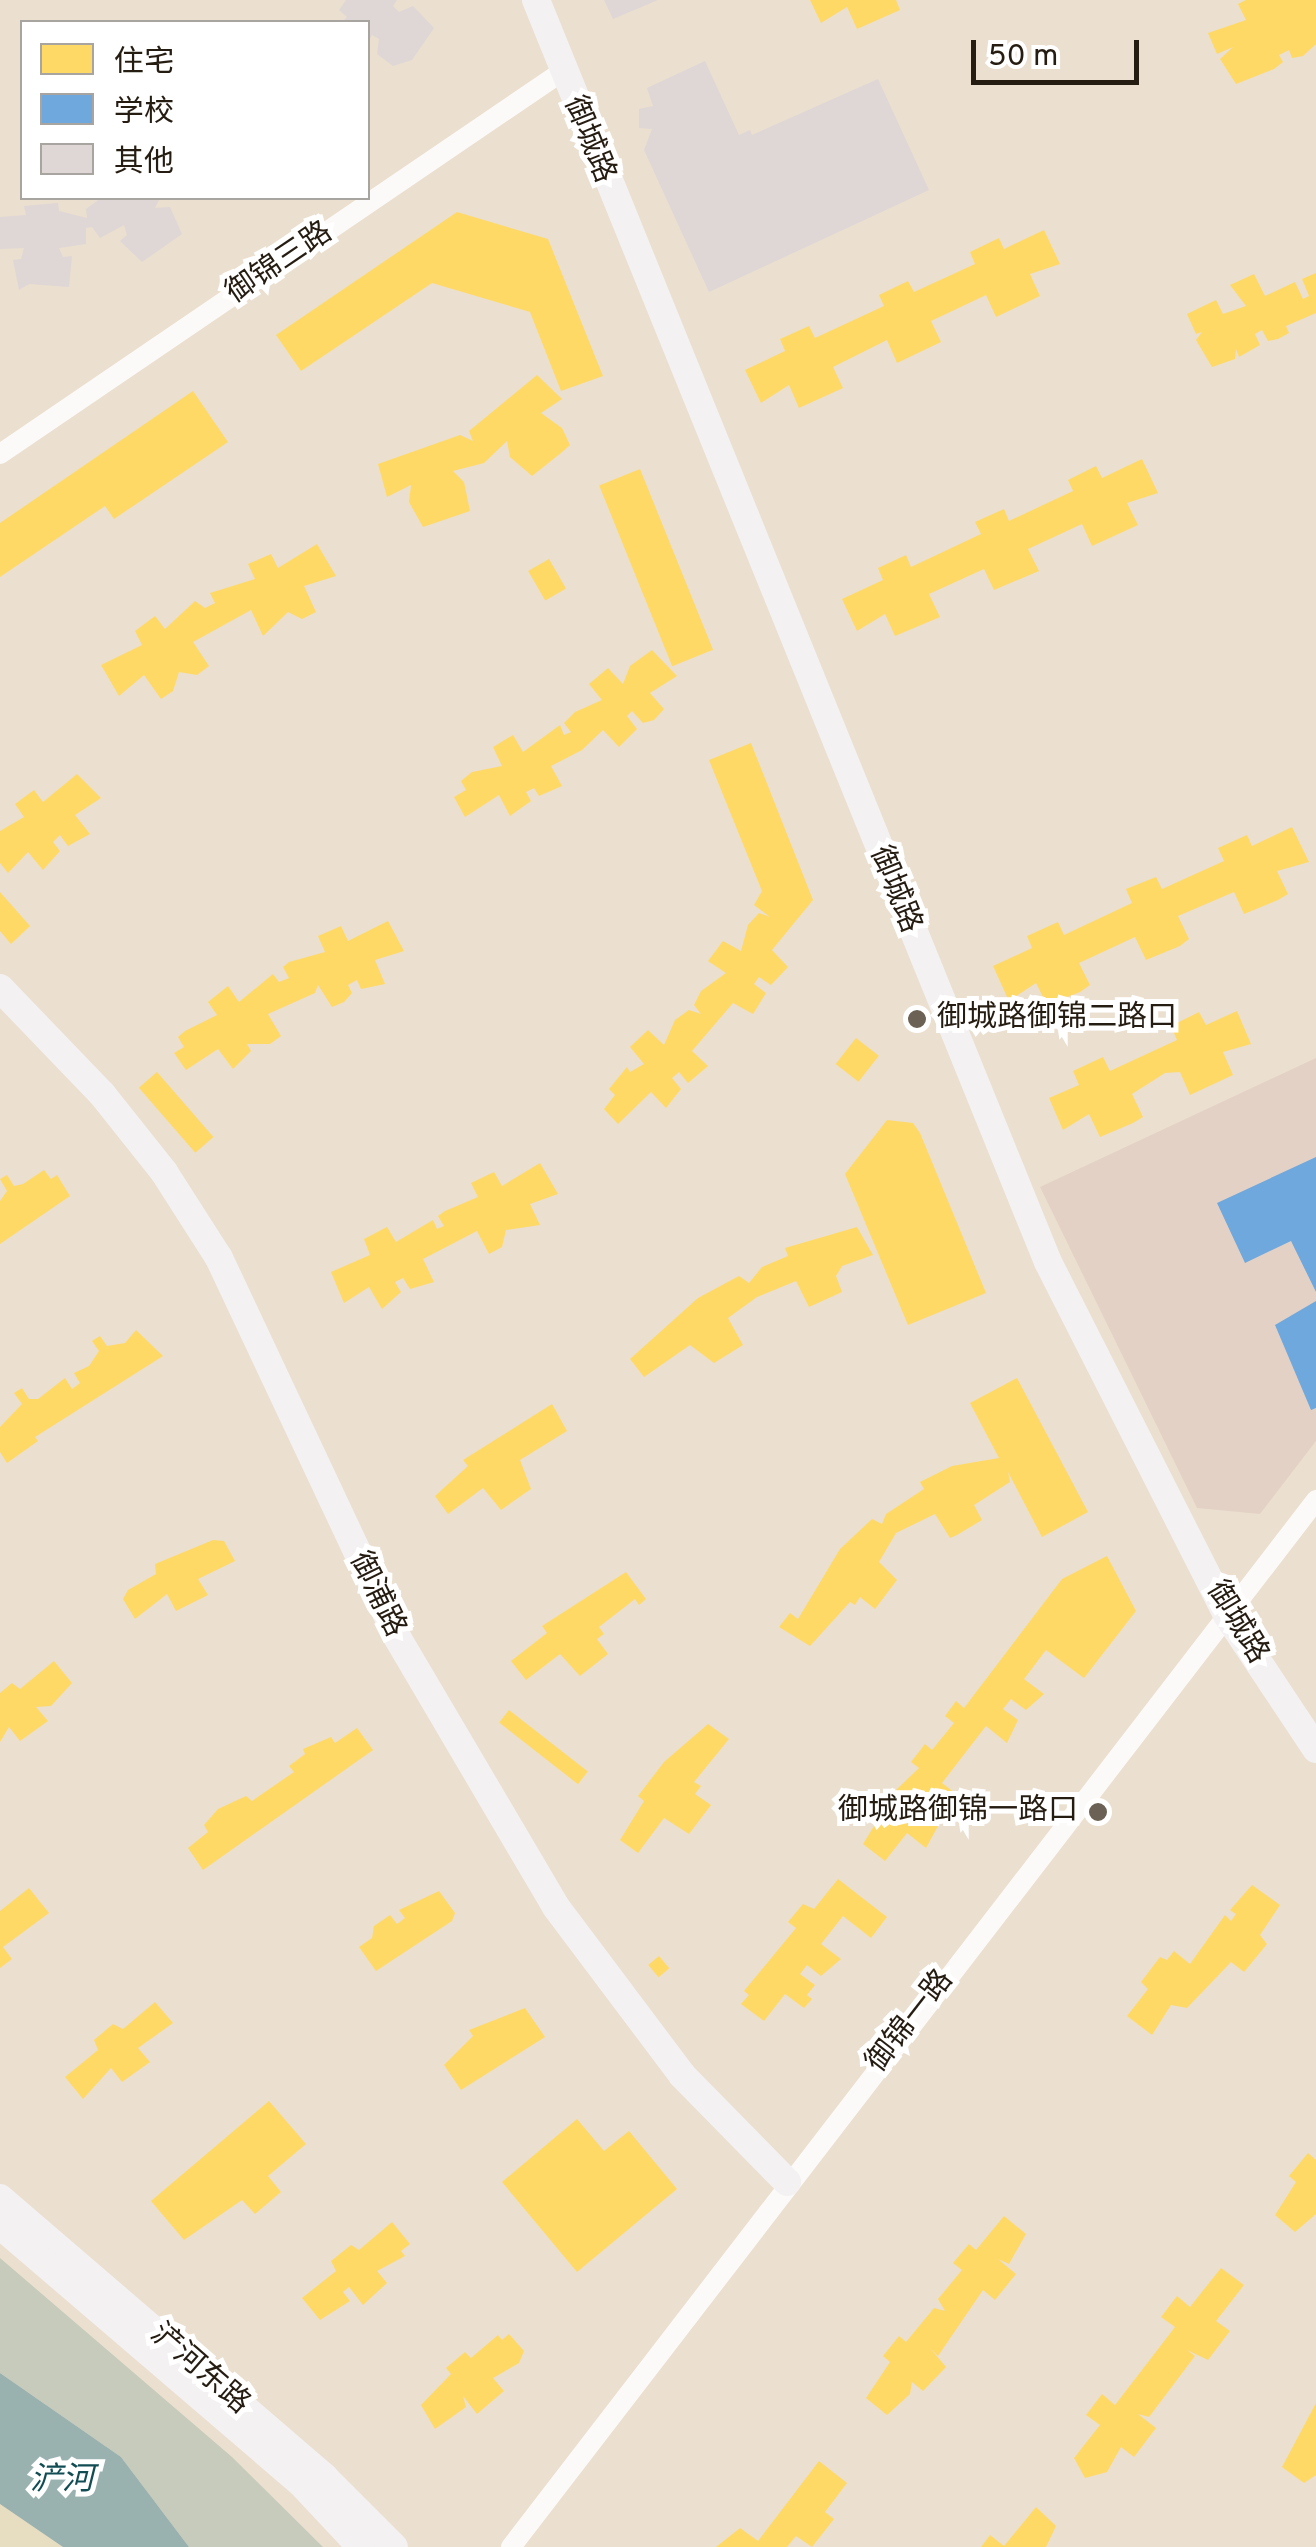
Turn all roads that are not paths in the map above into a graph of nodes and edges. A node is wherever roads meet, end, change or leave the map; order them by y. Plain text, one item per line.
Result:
1 (536, 0) edge
2 (560, 73) junction
3 (0, 454) edge
4 (0, 988) edge
5 (1316, 1500) edge
6 (1227, 1615) junction
7 (1316, 1750) edge
8 (786, 2182) junction
9 (0, 2198) edge
10 (0, 2225) edge
11 (361, 2547) edge
12 (394, 2547) edge
13 (511, 2547) edge

1 - 2 street, 御城路
2 - 3 street, 御锦三路
2 - 6 street, 御城路
4 - 8 street, 御浦路
5 - 6 street, 御锦一路
6 - 7 street, 御城路
6 - 8 street, 御锦一路
8 - 13 street, 御锦一路
9 - 12 street, 浐河东路
10 - 11 street, 浐河东路

